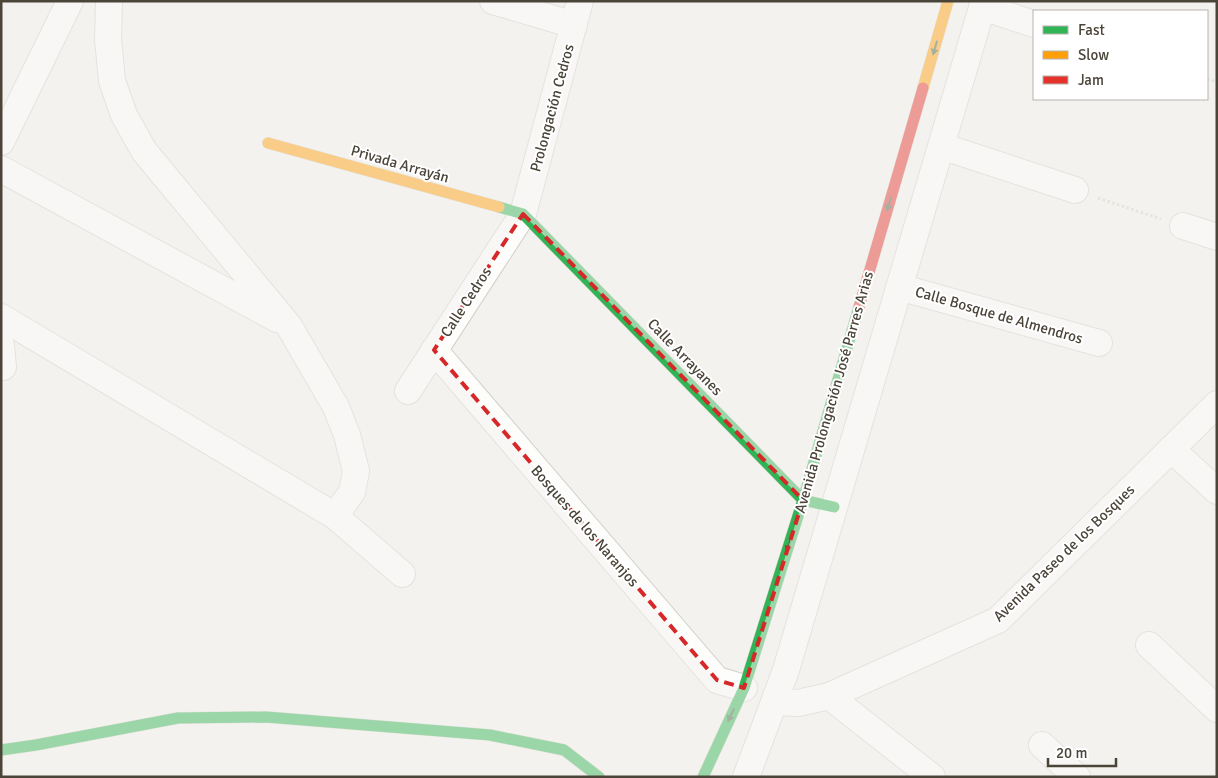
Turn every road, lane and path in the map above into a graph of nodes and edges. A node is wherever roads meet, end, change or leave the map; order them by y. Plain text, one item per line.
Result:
1 (70, 1) edge
2 (109, 1) edge
3 (493, 1) edge
4 (948, 1) edge
5 (983, 4) edge
6 (577, 13) edge
7 (1033, 24) edge
8 (1, 142) edge
9 (268, 143) dead end
10 (941, 146) junction
11 (1, 169) edge
12 (1075, 190) joint
13 (523, 214) junction
14 (1182, 226) joint
15 (1217, 237) edge
16 (900, 287) junction
17 (1, 317) edge
18 (288, 326) junction
19 (1099, 344) dead end
20 (434, 350) junction
21 (408, 391) dead end
22 (1217, 404) edge
23 (1171, 449) junction
24 (1217, 491) edge
25 (803, 500) junction
26 (834, 507) junction
27 (335, 516) junction
28 (402, 574) dead end
29 (1148, 645) dead end
30 (744, 688) junction
31 (829, 696) junction
32 (775, 702) junction
33 (1217, 709) edge
34 (1042, 745) dead end
35 (1, 750) edge
36 (598, 777) edge
37 (703, 777) edge
38 (746, 777) edge
39 (932, 777) edge
40 (1077, 777) edge

1 - 8 street
2 - 18 street
3 - 6 street
4 -> 25 street, Avenida Prolongación José Parres Arias
5 - 7 street
5 - 10 street, Avenida Prolongación José Parres Arias
6 - 13 street, Prolongación Cedros
9 - 13 street, Privada Arrayán
10 - 12 street
10 - 16 street, Avenida Prolongación José Parres Arias
11 - 18 street
12 - 14 path
13 - 20 street, Calle Cedros
13 - 25 street, Calle Arrayanes
14 - 15 street
16 - 19 street, Calle Bosque de Almendros
16 - 26 street, Avenida Prolongación José Parres Arias
17 - 27 street
18 - 27 street
20 - 21 street, Calle Cedros
20 - 30 street, Bosques de los Naranjos
22 - 23 street, Avenida Paseo de los Bosques
23 - 24 street
23 - 31 street, Avenida Paseo de los Bosques
25 - 26 street
25 -> 30 street, Avenida Prolongación José Parres Arias
26 - 32 street, Avenida Prolongación José Parres Arias
27 - 28 street
29 - 33 street
30 -> 37 street, Avenida Prolongación José Parres Arias
31 - 32 street, Avenida Paseo de los Bosques
31 - 39 street
32 - 38 street, Avenida Prolongación José Parres Arias
34 - 40 street
35 - 36 street

